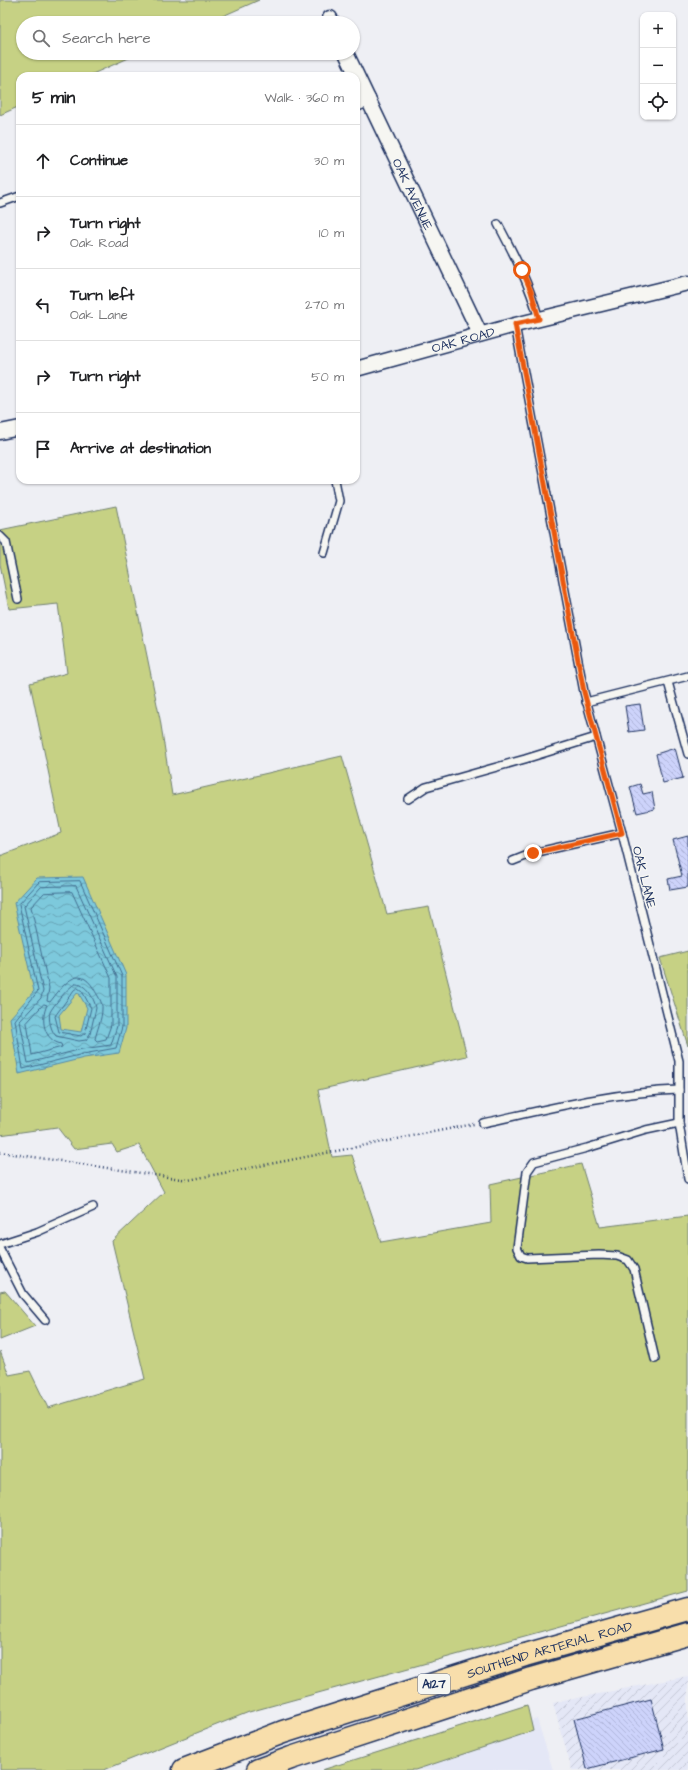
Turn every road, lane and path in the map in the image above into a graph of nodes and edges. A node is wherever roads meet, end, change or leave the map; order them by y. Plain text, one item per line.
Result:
1 (348, 60) edge
2 (352, 72) edge
3 (362, 101) edge
4 (16, 197) edge
5 (0, 203) edge
6 (498, 224) dead end
7 (688, 283) edge
8 (539, 319) junction
9 (515, 324) junction
10 (480, 334) junction
11 (360, 368) edge
12 (16, 429) edge
13 (0, 432) edge
14 (336, 484) edge
15 (0, 536) edge
16 (324, 553) dead end
17 (18, 599) dead end
18 (688, 676) edge
19 (668, 682) junction
20 (586, 702) junction
21 (596, 737) junction
22 (688, 754) edge
23 (408, 799) dead end
24 (622, 833) junction
25 (513, 861) dead end
26 (678, 1090) junction
27 (483, 1123) joint
28 (679, 1123) junction
29 (0, 1152) edge
30 (688, 1179) edge
31 (93, 1206) dead end
32 (0, 1244) edge
33 (0, 1249) edge
34 (45, 1320) dead end
35 (655, 1359) dead end
36 (688, 1609) edge
37 (688, 1634) edge
38 (184, 1770) edge
39 (258, 1770) edge

1 - 2 street, OAK AVENUE
3 - 10 street, OAK AVENUE
4 - 5 lane
6 - 8 lane
7 - 8 street, OAK ROAD
8 - 9 street, OAK ROAD
9 - 10 street, OAK ROAD
9 - 20 lane, OAK LANE
10 - 11 street, OAK ROAD
12 - 13 street
14 - 16 lane
15 - 17 lane
18 - 19 lane
19 - 20 lane
19 - 22 lane
20 - 21 lane, OAK LANE
21 - 23 lane
21 - 24 lane, OAK LANE
24 - 25 lane
24 - 26 lane, OAK LANE
26 - 27 lane
26 - 28 lane, OAK LANE
27 - 29 path
28 - 30 lane, OAK LANE
28 - 35 lane
31 - 32 lane
33 - 34 lane
36 - 38 highway, SOUTHEND ARTERIAL ROAD / A127
37 - 39 highway, SOUTHEND ARTERIAL ROAD / A127

